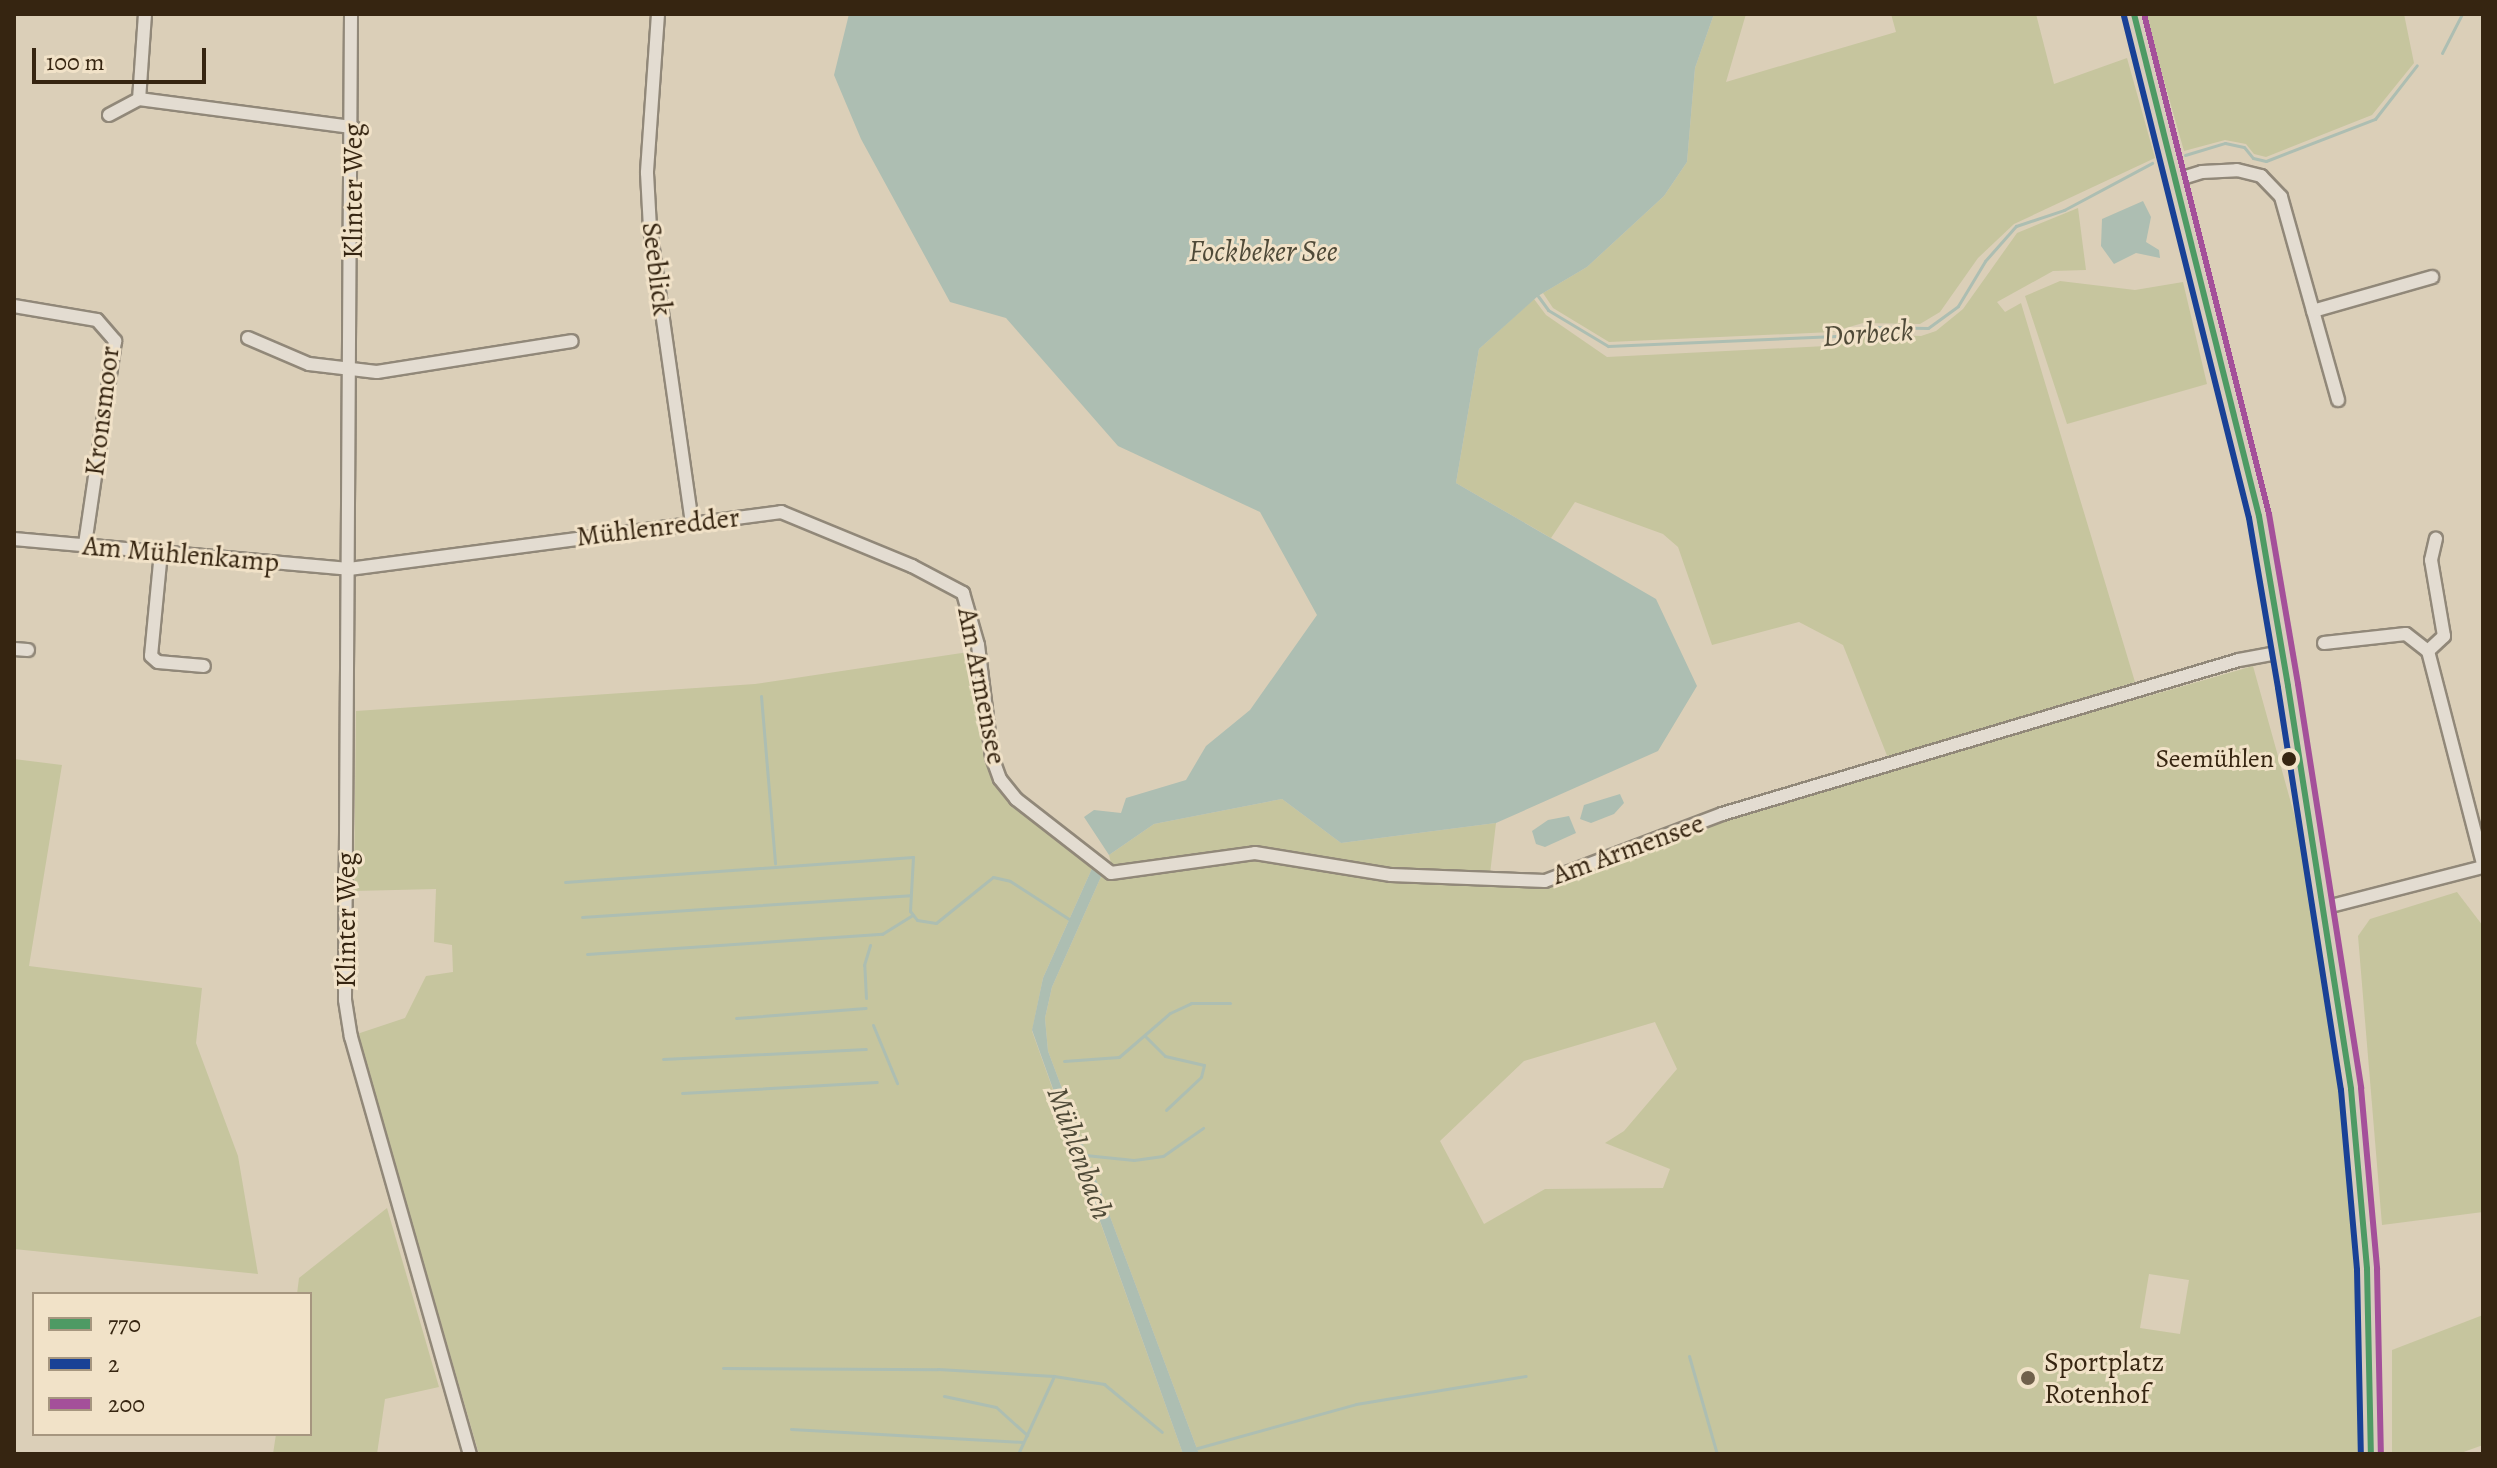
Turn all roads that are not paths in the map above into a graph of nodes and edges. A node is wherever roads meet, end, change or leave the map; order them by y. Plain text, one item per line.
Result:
1 (145, 14) edge
2 (351, 14) edge
3 (658, 14) edge
4 (2134, 14) edge
5 (139, 99) junction
6 (109, 115) dead end
7 (353, 127) junction
8 (2176, 180) junction
9 (2432, 277) dead end
10 (14, 306) edge
11 (2313, 311) junction
12 (248, 338) dead end
13 (572, 341) dead end
14 (353, 368) junction
15 (2338, 400) dead end
16 (692, 522) junction
17 (14, 539) edge
18 (2436, 539) dead end
19 (85, 545) junction
20 (161, 552) junction
21 (349, 569) junction
22 (955, 585) joint
23 (2324, 643) dead end
24 (14, 649) edge
25 (28, 650) dead end
26 (2428, 651) junction
27 (2282, 652) junction
28 (204, 666) dead end
29 (2483, 865) edge
30 (2323, 908) junction
31 (470, 1454) edge
32 (2371, 1454) edge

1 - 5 street
2 - 7 street, Klinter Weg
3 - 16 street, Seeblick
4 - 8 main road
5 - 6 street
5 - 7 street
7 - 14 street, Klinter Weg
8 - 11 street
8 - 27 main road
9 - 11 street
10 - 19 street, Kronsmoor
11 - 15 street
12 - 14 street
13 - 14 street
14 - 21 street, Klinter Weg
16 - 21 street, Mühlenredder
16 - 22 street, Mühlenredder
17 - 19 street, Am Mühlenkamp
18 - 26 street
19 - 20 street, Am Mühlenkamp
20 - 21 street, Am Mühlenkamp
20 - 28 street
21 - 31 street, Klinter Weg
22 - 27 street, Am Armensee
23 - 26 street
24 - 25 street
26 - 29 street
27 - 30 main road
29 - 30 street
30 - 32 main road

